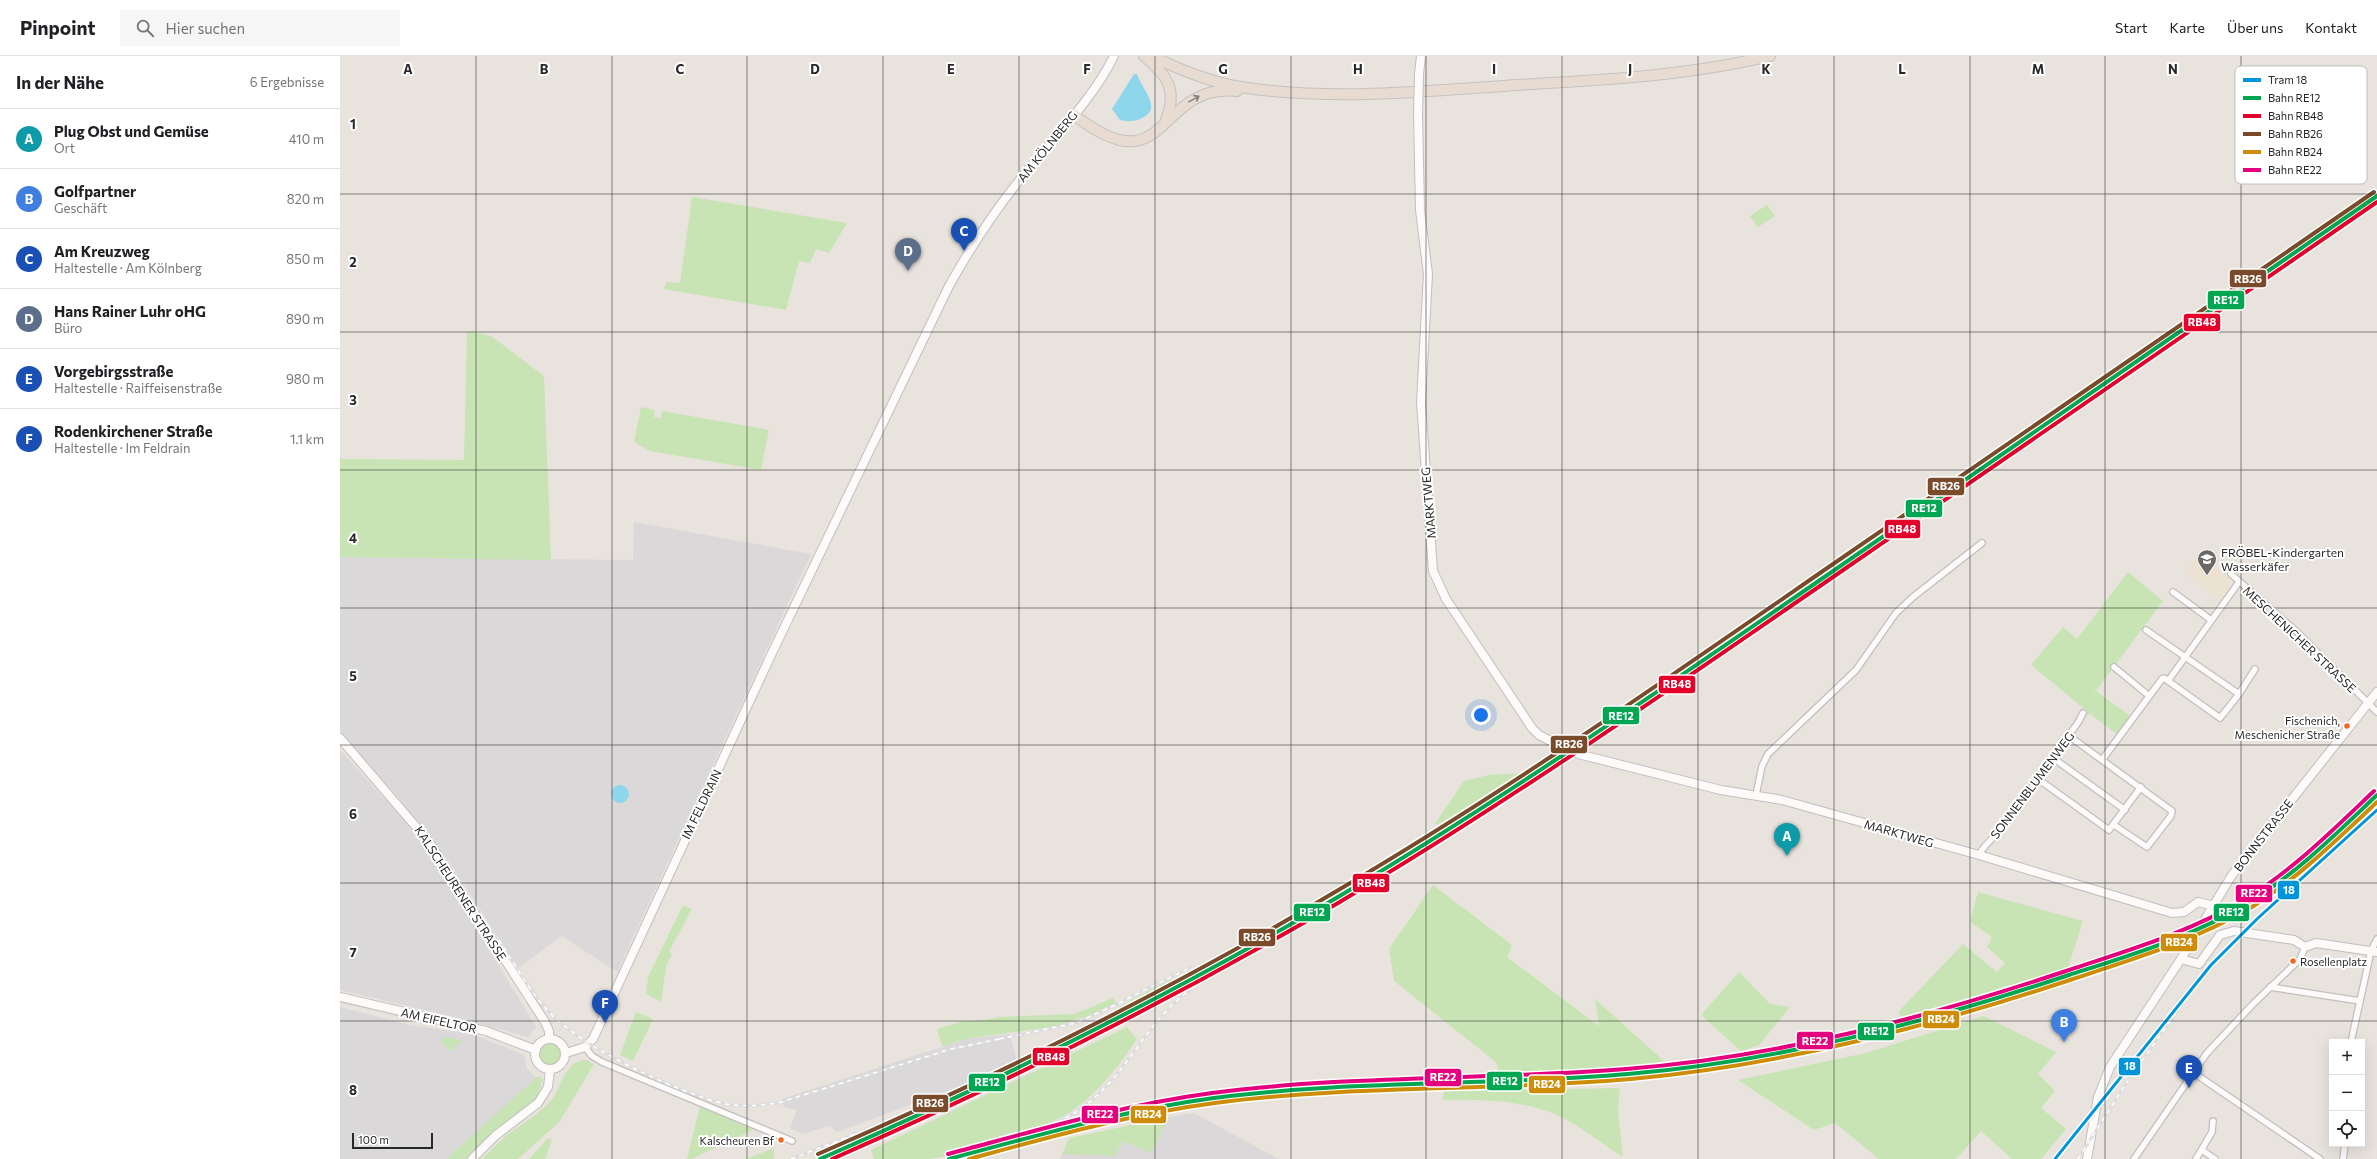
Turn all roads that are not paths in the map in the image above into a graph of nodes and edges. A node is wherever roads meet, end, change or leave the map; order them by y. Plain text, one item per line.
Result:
1 (1144, 56) edge
2 (1151, 56) edge
3 (1421, 56) edge
4 (1770, 56) edge
5 (1114, 57) edge
6 (1260, 89) junction
7 (1076, 112) junction
8 (1164, 124) junction
9 (826, 543) joint
10 (1982, 543) dead end
11 (2231, 574) dead end
12 (2239, 582) junction
13 (2173, 592) dead end
14 (2211, 620) junction
15 (2146, 630) dead end
16 (2185, 656) junction
17 (2114, 667) dead end
18 (2255, 670) dead end
19 (2168, 681) junction
20 (2377, 692) edge
21 (2239, 694) junction
22 (2148, 695) junction
23 (2369, 703) junction
24 (2377, 712) edge
25 (2083, 713) dead end
26 (2069, 736) junction
27 (340, 738) edge
28 (1566, 749) tunnel mouth
29 (1578, 754) tunnel mouth
30 (2053, 758) junction
31 (2102, 760) junction
32 (2038, 779) junction
33 (2141, 787) junction
34 (1756, 795) junction
35 (2125, 810) junction
36 (2114, 825) junction
37 (1980, 855) junction
38 (2214, 906) junction
39 (2377, 939) edge
40 (2305, 947) junction
41 (2374, 952) edge
42 (2181, 959) junction
43 (2270, 987) junction
44 (340, 997) edge
45 (2360, 1001) junction
46 (549, 1039) junction
47 (2352, 1039) edge
48 (585, 1047) junction
49 (536, 1050) junction
50 (566, 1053) junction
51 (550, 1070) junction
52 (2194, 1073) junction
53 (2213, 1121) dead end
54 (792, 1141) dead end
55 (2344, 1147) edge
56 (2202, 1150) junction
57 (472, 1159) edge
58 (2087, 1159) edge
59 (2134, 1159) edge
60 (2196, 1159) edge
61 (2215, 1159) edge
62 (2320, 1159) edge
63 (2342, 1159) edge

1 - 8 highway
2 - 6 highway
3 - 28 main road, MARKTWEG, bridge
4 - 6 highway
5 - 7 main road, AM KÖLNBERG
8 -> 6 highway
7 - 8 highway
7 - 9 main road, AM KÖLNBERG
9 - 48 main road, IM FELDRAIN
10 - 34 street
11 - 12 street, MESCHENICHER STRASSE
12 - 14 street
12 - 23 street, MESCHENICHER STRASSE
13 - 14 street
14 - 16 street
15 - 16 street
16 - 19 street
16 - 21 street
17 - 22 street
18 - 21 street
19 - 21 street
19 - 22 street
20 - 23 main road, BONNSTRASSE
22 - 31 street
23 - 24 street, MESCHENICHER STRASSE
23 - 38 main road, BONNSTRASSE
25 - 26 street, SONNENBLUMENWEG
26 - 30 street, SONNENBLUMENWEG
26 - 31 street
27 - 46 main road, KALSCHEURENER STRASSE
29 - 34 main road, MARKTWEG
30 - 32 street, SONNENBLUMENWEG
30 - 35 street
31 - 33 street
32 - 36 street
32 - 37 street, SONNENBLUMENWEG
33 - 35 street
33 - 36 street
34 - 37 main road, MARKTWEG
35 - 36 street
37 - 38 main road, MARKTWEG
38 - 42 main road, BONNSTRASSE
39 - 41 street
40 - 41 main road
40 - 42 main road
40 - 43 street
41 - 45 street
42 - 58 main road, BONNSTRASSE
43 - 45 street
43 - 52 street
44 - 49 main road, AM EIFELTOR
45 - 47 street
46 - 49 main road
46 - 50 main road
48 - 50 main road
48 - 54 street
49 - 51 main road
50 - 51 main road
51 - 57 main road
52 - 59 street
52 - 62 street
53 - 56 street
55 - 63 street
56 - 60 street
56 - 61 street

